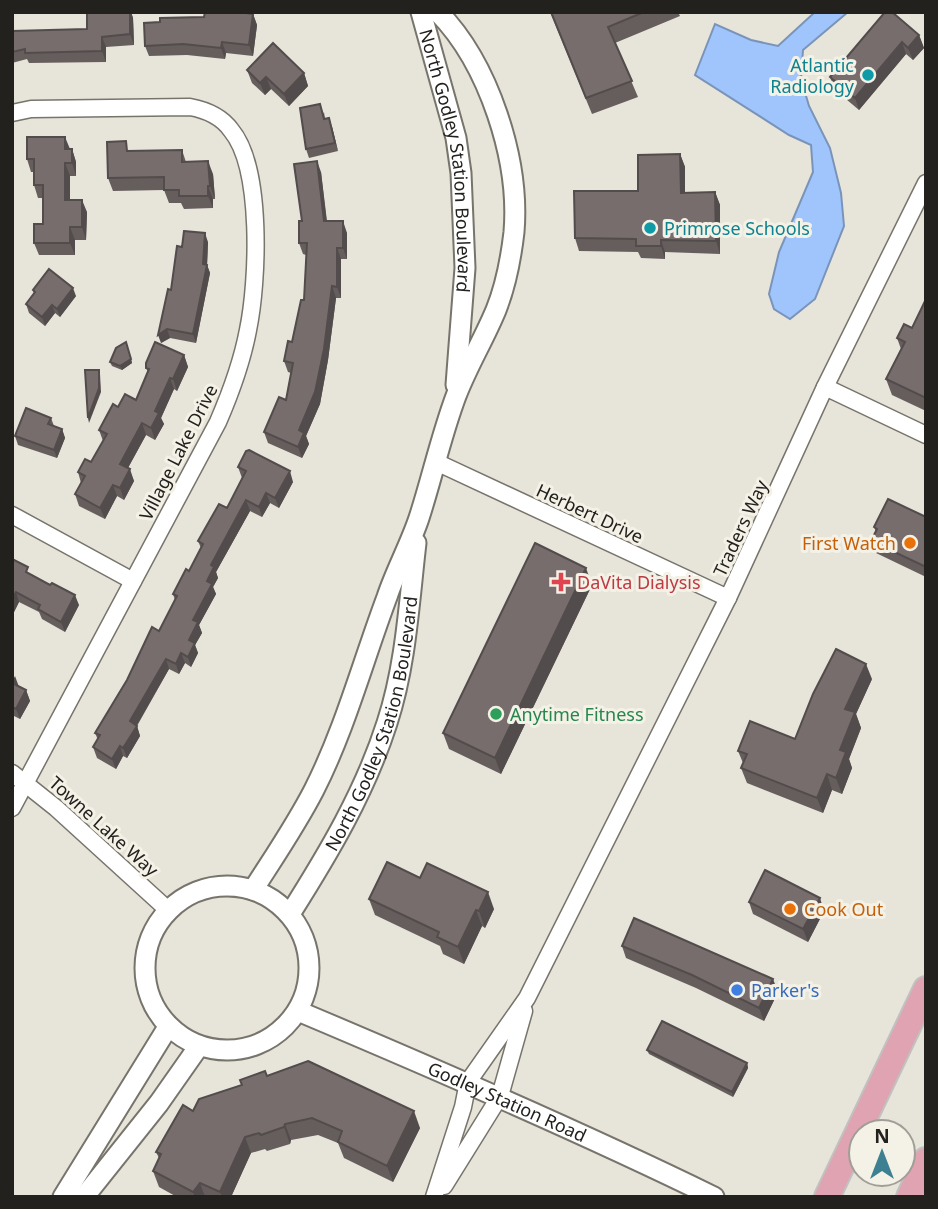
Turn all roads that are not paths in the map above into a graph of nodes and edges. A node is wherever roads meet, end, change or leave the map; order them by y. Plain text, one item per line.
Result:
1 (421, 12) edge
2 (438, 12) edge
3 (12, 113) edge
4 (926, 183) edge
5 (825, 387) junction
6 (456, 397) junction
7 (926, 435) edge
8 (436, 462) junction
9 (12, 515) edge
10 (418, 520) junction
11 (133, 581) junction
12 (728, 598) junction
13 (12, 773) edge
14 (26, 783) junction
15 (12, 808) edge
16 (253, 890) junction
17 (168, 910) junction
18 (290, 915) junction
19 (926, 989) edge
20 (527, 998) junction
21 (298, 1011) junction
22 (168, 1027) junction
23 (199, 1046) junction
24 (468, 1082) junction
25 (500, 1096) junction
26 (926, 1160) edge
27 (63, 1197) edge
28 (83, 1197) edge
29 (435, 1197) edge
30 (714, 1197) edge
31 (827, 1197) edge
32 (909, 1197) edge

1 - 6 street, North Godley Station Boulevard
2 - 6 street, North Godley Station Boulevard
3 - 11 street, Village Lake Drive
4 - 5 street, Traders Way
5 - 7 street
5 - 12 street, Traders Way
6 - 8 street, North Godley Station Boulevard
8 - 10 street, North Godley Station Boulevard
8 - 12 street, Herbert Drive
9 - 11 street
10 - 16 street, North Godley Station Boulevard
10 - 18 street, North Godley Station Boulevard
11 - 14 street, Village Lake Drive
12 - 20 street, Traders Way
13 - 14 street, Towne Lake Way
14 - 15 street, Village Lake Drive
14 - 17 street, Towne Lake Way
16 - 17 street
16 - 18 street
17 - 22 street
18 - 21 street
19 - 31 main road
20 - 24 street, Traders Way
20 - 25 street, Traders Way
21 - 23 street
21 - 24 street, Godley Station Road
22 - 23 street
22 - 27 street
23 - 28 street
24 - 25 street, Godley Station Road
24 - 29 street
25 - 29 street, Traders Way
25 - 30 street, Godley Station Road
26 - 32 main road

